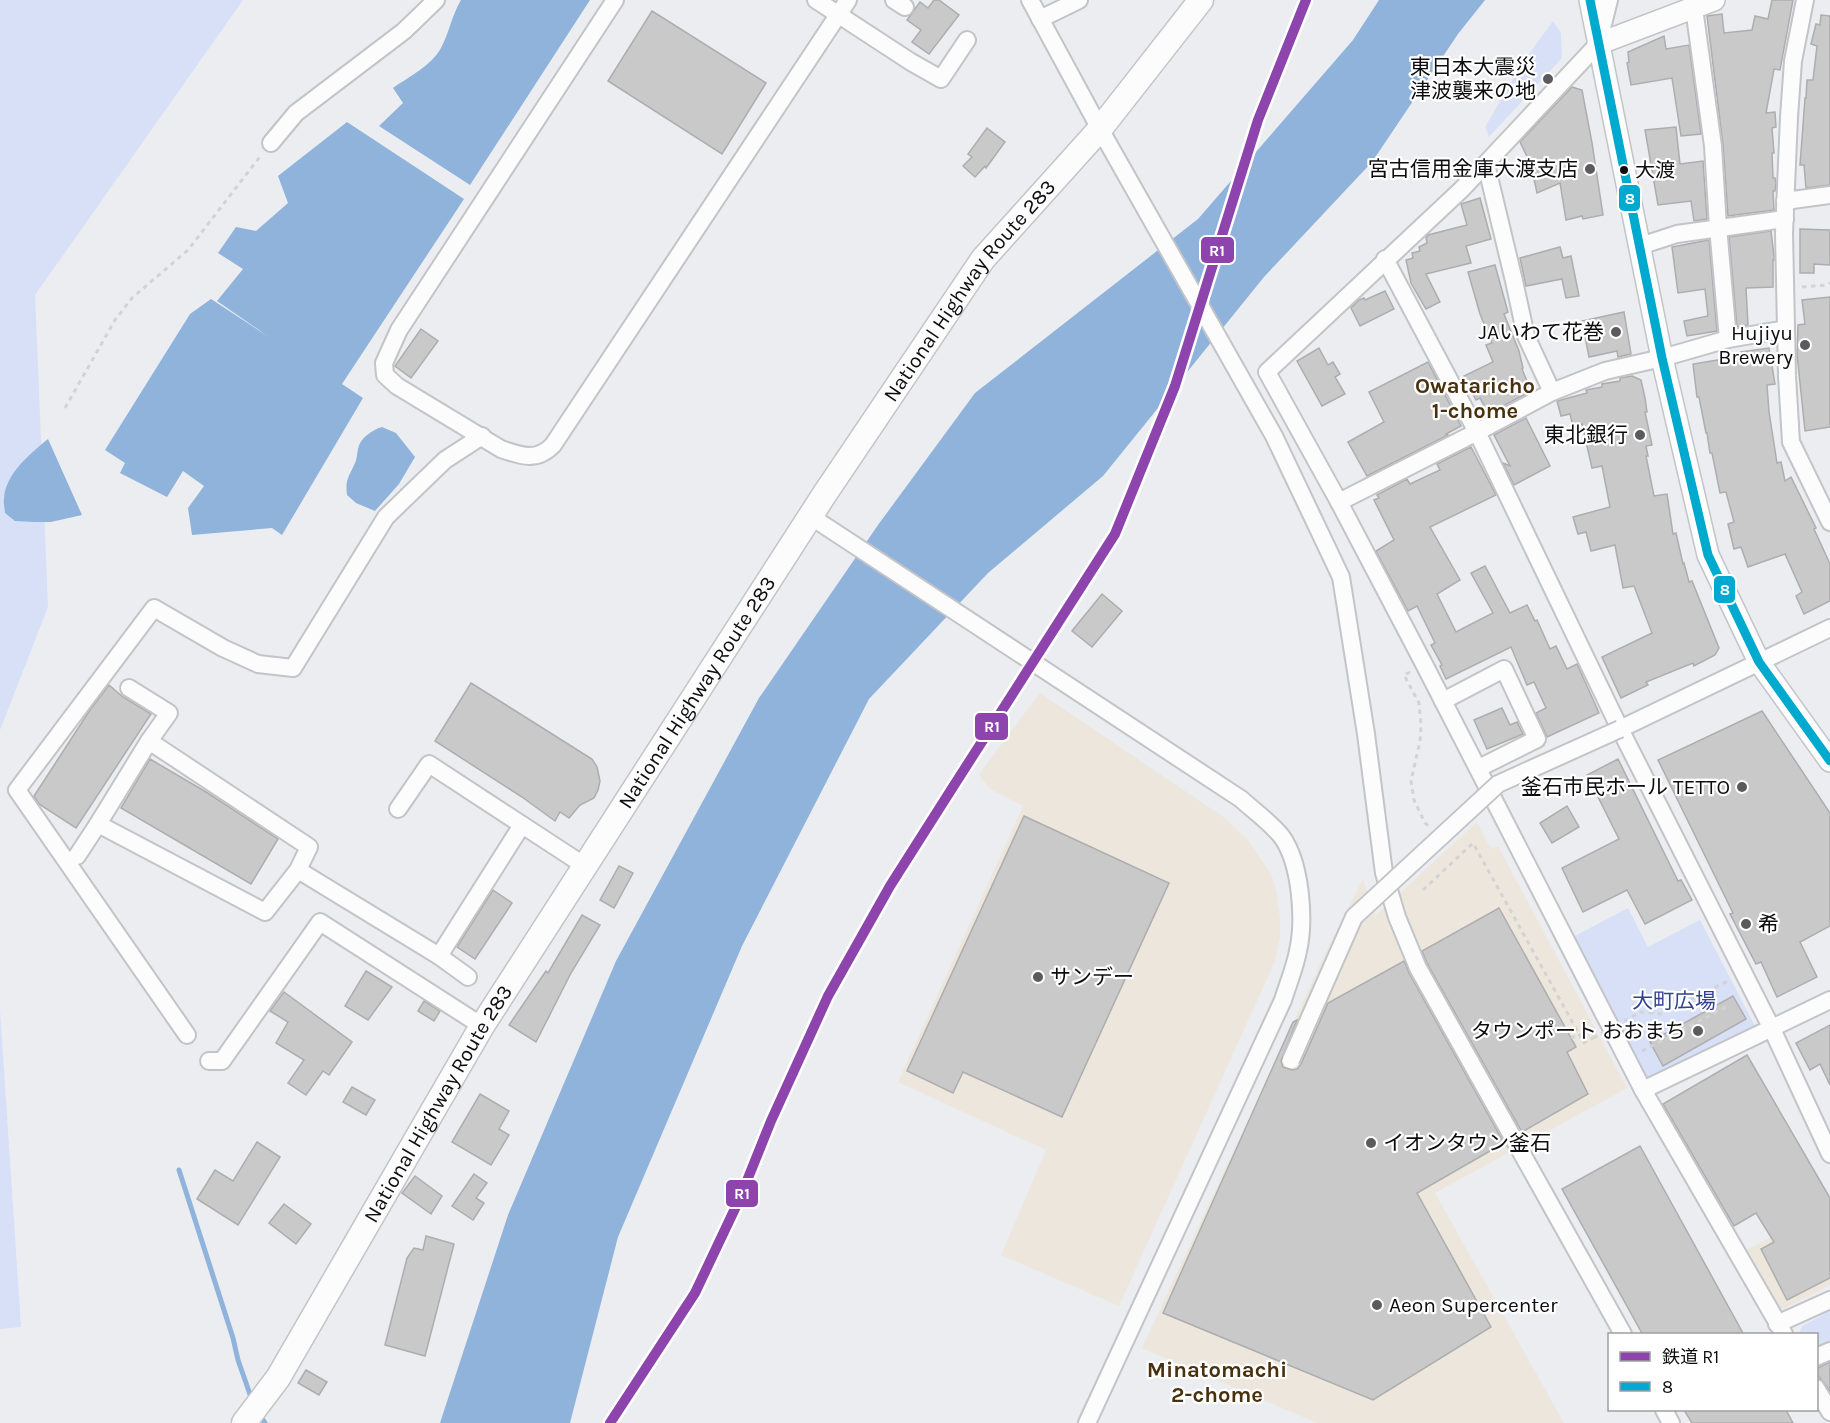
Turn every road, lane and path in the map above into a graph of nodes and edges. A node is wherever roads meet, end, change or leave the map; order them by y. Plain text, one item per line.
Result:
1 (436, 0) edge
2 (615, 0) edge
3 (816, 0) edge
4 (848, 0) edge
5 (1030, 0) edge
6 (1079, 0) edge
7 (1201, 0) edge
8 (1590, 0) edge
9 (1609, 0) edge
10 (1805, 0) edge
11 (1704, 4) edge
12 (839, 14) junction
13 (1040, 19) junction
14 (967, 40) dead end
15 (1598, 44) junction
16 (1100, 129) junction
17 (270, 143) joint
18 (1486, 164) junction
19 (1830, 195) edge
20 (1785, 201) junction
21 (1785, 219) junction
22 (1718, 227) junction
23 (1640, 246) junction
24 (1385, 260) junction
25 (1830, 283) edge
26 (1785, 288) junction
27 (1786, 329) junction
28 (1728, 339) junction
29 (1662, 358) junction
30 (1552, 392) junction
31 (65, 408) dead end
32 (1477, 432) junction
33 (482, 436) junction
34 (1339, 502) junction
35 (810, 516) junction
36 (1830, 522) edge
37 (1830, 628) edge
38 (1759, 662) junction
39 (129, 688) dead end
40 (1415, 695) dead end
41 (1443, 701) junction
42 (1620, 729) junction
43 (149, 741) junction
44 (1830, 761) edge
45 (1479, 768) junction
46 (398, 808) dead end
47 (98, 825) junction
48 (522, 825) junction
49 (1432, 829) dead end
50 (1454, 848) dead end
51 (1461, 855) junction
52 (77, 856) dead end
53 (585, 866) junction
54 (298, 870) junction
55 (1423, 890) dead end
56 (439, 956) junction
57 (1744, 972) junction
58 (468, 977) dead end
59 (1830, 1000) edge
60 (1726, 1007) dead end
61 (482, 1026) junction
62 (1772, 1029) junction
63 (1579, 1034) junction
64 (187, 1035) dead end
65 (1571, 1038) dead end
66 (1638, 1053) dead end
67 (1291, 1060) dead end
68 (209, 1061) dead end
69 (1643, 1090) junction
70 (1830, 1154) edge
71 (1830, 1300) edge
72 (1781, 1329) edge
73 (1622, 1333) edge
74 (1818, 1391) edge
75 (1830, 1412) edge
76 (244, 1423) edge
77 (1087, 1423) edge

1 - 17 street
2 - 33 street
3 - 12 street
4 - 12 street
5 - 13 street
6 - 13 street
7 - 16 highway, National Highway Route 283
8 - 15 main road
9 - 15 street
10 - 20 street
11 - 15 main road
11 - 22 street
12 - 14 street
12 - 33 street
13 - 16 street
15 - 18 street
15 - 23 main road
16 - 35 highway, National Highway Route 283
16 - 73 street
17 - 31 path
18 - 24 street
18 - 30 street
19 - 20 street
20 - 21 street
21 - 22 street
21 - 26 street
22 - 23 street
22 - 28 street
23 - 29 main road
24 - 32 street
24 - 34 street
25 - 26 path
26 - 27 street
27 - 28 street
27 - 36 street
28 - 29 street
29 - 30 street
29 - 38 main road
30 - 32 street
32 - 34 street
32 - 42 street
33 - 64 street
34 - 41 street
35 - 53 highway, National Highway Route 283
35 - 77 street
37 - 38 street
38 - 42 street
38 - 44 main road
39 - 43 street
40 - 49 path
41 - 45 street
41 - 45 street
42 - 57 street
42 - 67 street, bridge
43 - 47 street
43 - 54 street
45 - 69 street
46 - 48 street
47 - 52 street
47 - 54 street
48 - 53 street
48 - 56 street
50 - 51 path
51 - 55 path
51 - 63 path
53 - 61 highway, National Highway Route 283
54 - 56 street
56 - 58 street
57 - 62 street
57 - 63 path, bridge
59 - 62 street
60 - 66 path
61 - 68 street
61 - 76 highway, National Highway Route 283
62 - 69 street
62 - 70 street
63 - 65 path
69 - 72 street
71 - 72 street
74 - 75 street

